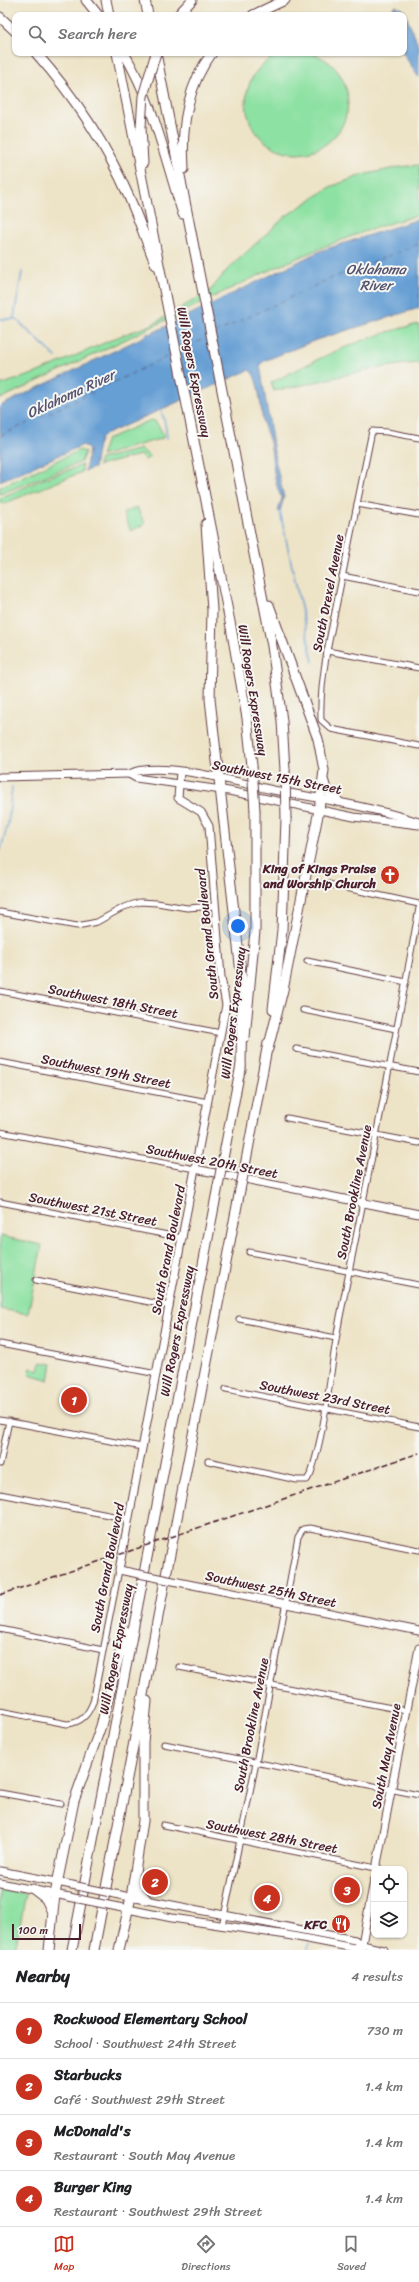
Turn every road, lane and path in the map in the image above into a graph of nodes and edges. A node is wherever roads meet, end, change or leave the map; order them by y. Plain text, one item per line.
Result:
1 (86, 0) edge
2 (106, 0) edge
3 (145, 0) edge
4 (192, 0) edge
5 (285, 0) edge
6 (96, 12) edge
7 (108, 12) edge
8 (147, 12) edge
9 (181, 12) edge
10 (259, 12) edge
11 (0, 17) edge
12 (12, 28) edge
13 (38, 56) edge
14 (117, 56) edge
15 (126, 56) edge
16 (155, 56) edge
17 (157, 56) edge
18 (210, 56) edge
19 (144, 182) junction
20 (185, 202) junction
21 (194, 252) junction
22 (163, 281) junction
23 (419, 438) edge
24 (203, 487) junction
25 (357, 504) junction
26 (419, 515) edge
27 (342, 576) junction
28 (260, 585) junction
29 (419, 591) edge
30 (327, 651) junction
31 (419, 668) edge
32 (419, 746) edge
33 (180, 772) junction
34 (130, 774) junction
35 (0, 776) edge
36 (219, 778) junction
37 (323, 780) junction
38 (178, 783) junction
39 (220, 790) junction
40 (321, 798) junction
41 (338, 801) junction
42 (356, 804) junction
43 (319, 810) junction
44 (354, 817) junction
45 (419, 822) edge
46 (419, 825) edge
47 (323, 883) dead end
48 (419, 904) edge
49 (215, 906) junction
50 (419, 908) edge
51 (0, 912) edge
52 (307, 961) dead end
53 (406, 982) junction
54 (0, 991) edge
55 (303, 1010) dead end
56 (396, 1029) junction
57 (221, 1033) junction
58 (268, 1048) junction
59 (296, 1049) dead end
60 (0, 1062) edge
61 (389, 1066) junction
62 (241, 1070) junction
63 (419, 1072) edge
64 (208, 1102) junction
65 (287, 1118) dead end
66 (0, 1132) edge
67 (376, 1135) junction
68 (419, 1143) edge
69 (195, 1169) junction
70 (0, 1202) edge
71 (364, 1204) junction
72 (419, 1214) edge
73 (182, 1238) junction
74 (249, 1252) dead end
75 (349, 1272) junction
76 (36, 1280) dead end
77 (419, 1285) edge
78 (170, 1306) junction
79 (239, 1319) dead end
80 (336, 1338) junction
81 (0, 1344) edge
82 (157, 1374) junction
83 (226, 1388) dead end
84 (325, 1409) junction
85 (0, 1420) edge
86 (8, 1422) junction
87 (419, 1427) edge
88 (142, 1447) junction
89 (208, 1461) dead end
90 (0, 1464) edge
91 (0, 1494) edge
92 (129, 1519) junction
93 (419, 1550) edge
94 (119, 1570) junction
95 (286, 1604) junction
96 (137, 1608) junction
97 (0, 1630) edge
98 (419, 1631) edge
99 (154, 1636) junction
100 (419, 1648) edge
101 (103, 1650) junction
102 (179, 1666) dead end
103 (270, 1684) junction
104 (0, 1711) edge
105 (407, 1711) junction
106 (164, 1744) dead end
107 (256, 1763) junction
108 (391, 1790) junction
109 (0, 1793) edge
110 (419, 1795) edge
111 (61, 1804) dead end
112 (163, 1825) dead end
113 (240, 1840) junction
114 (377, 1866) edge
115 (371, 1868) edge
116 (0, 1870) edge
117 (134, 1880) junction
118 (58, 1882) junction
119 (0, 1883) edge
120 (33, 1889) junction
121 (56, 1894) junction
122 (371, 1896) edge
123 (131, 1897) junction
124 (147, 1900) junction
125 (175, 1906) junction
126 (128, 1909) junction
127 (52, 1912) junction
128 (224, 1916) junction
129 (172, 1918) junction
130 (222, 1926) junction
131 (361, 1948) edge
132 (49, 1950) edge
133 (72, 1950) edge
134 (94, 1950) edge
135 (119, 1950) edge
136 (384, 1950) edge

1 - 6 highway
2 - 7 highway
3 - 8 highway
4 - 9 highway
5 - 10 highway
11 - 12 highway
13 - 22 highway
14 - 19 highway, Will Rogers Expressway
15 - 21 highway
16 - 19 highway, bridge
17 - 20 highway, Will Rogers Expressway
18 - 20 highway
19 - 22 highway, Will Rogers Expressway
20 - 21 highway, Will Rogers Expressway
21 - 28 highway, Will Rogers Expressway
22 - 24 highway, Will Rogers Expressway
23 - 25 street, South Drexel Avenue
24 - 36 highway
24 - 62 highway, Will Rogers Expressway, bridge
25 - 26 street
25 - 27 street, South Drexel Avenue
27 - 29 street
27 - 30 street, South Drexel Avenue
28 - 37 highway
28 - 58 highway, Will Rogers Expressway, bridge
30 - 31 street
30 - 32 street, South Drexel Avenue
33 - 34 main road, Southwest 15th Street
33 - 36 main road, Southwest 15th Street
33 - 38 main road, South Grand Boulevard
34 - 35 main road, Southwest 15th Street
34 - 38 main road, Southwest 15th Street
36 - 39 highway
36 - 40 main road, Southwest 15th Street
37 - 40 highway
37 - 41 highway
38 - 39 main road, Southwest 15th Street
38 - 49 main road, South Grand Boulevard
39 - 43 main road, Southwest 15th Street
39 - 62 highway
40 - 41 main road, Southwest 15th Street
40 - 43 highway
41 - 42 main road, Southwest 15th Street
42 - 44 main road
42 - 45 main road, Southwest 15th Street
43 - 44 main road, Southwest 15th Street
43 - 58 highway
44 - 46 main road, Southwest 15th Street
47 - 48 street
49 - 51 street
49 - 57 main road, South Grand Boulevard
50 - 53 street, South Brookline Avenue
52 - 53 street
53 - 56 street, South Brookline Avenue
54 - 57 street, Southwest 18th Street
55 - 56 street
56 - 61 street, South Brookline Avenue
57 - 64 main road, South Grand Boulevard
58 - 99 highway, Will Rogers Expressway, bridge
59 - 61 street
60 - 64 street, Southwest 19th Street
61 - 63 street
61 - 67 street, South Brookline Avenue
62 - 96 highway, Will Rogers Expressway, bridge
64 - 69 main road, South Grand Boulevard
65 - 67 street
66 - 69 street, Southwest 20th Street
67 - 68 street
67 - 71 street, South Brookline Avenue
69 - 71 main road, Southwest 20th Street
69 - 73 main road, South Grand Boulevard
70 - 73 street, Southwest 21st Street
71 - 72 main road, Southwest 20th Street
71 - 75 street, South Brookline Avenue
73 - 78 main road, South Grand Boulevard
74 - 75 street
75 - 77 street
75 - 80 street, South Brookline Avenue
76 - 78 street
78 - 82 main road, South Grand Boulevard
79 - 80 street
80 - 84 street, South Brookline Avenue
81 - 82 street
82 - 88 main road, South Grand Boulevard
83 - 84 street, Southwest 23rd Street
84 - 87 street, Southwest 23rd Street
84 - 89 street, South Brookline Avenue
85 - 86 street
86 - 88 street
86 - 90 street
88 - 92 main road, South Grand Boulevard
91 - 92 street
92 - 94 main road, South Grand Boulevard
93 - 95 street, South Brookline Avenue
94 - 95 main road, Southwest 25th Street, bridge
94 - 101 street, South Grand Boulevard
95 - 98 main road, Southwest 25th Street
95 - 103 street, South Brookline Avenue
96 - 118 highway
96 - 133 highway, Will Rogers Expressway
97 - 101 street
99 - 117 highway
99 - 134 highway, Will Rogers Expressway
100 - 105 main road, South May Avenue
101 - 104 street, South Grand Boulevard
102 - 103 street
103 - 105 street
103 - 107 street, South Brookline Avenue
105 - 108 main road, South May Avenue
106 - 107 street
107 - 108 street
107 - 113 street, South Brookline Avenue
108 - 110 street
108 - 114 main road, South May Avenue
109 - 111 street
112 - 113 street, Southwest 28th Street
113 - 115 street, Southwest 28th Street
113 - 128 street, South Brookline Avenue
116 - 118 main road
117 - 123 highway
117 - 124 highway
118 - 121 highway
118 - 123 main road, bridge
119 - 120 main road
120 - 121 main road
120 - 127 highway
121 - 126 main road, bridge
121 - 127 highway
122 - 131 main road
123 - 124 main road
123 - 126 highway
124 - 125 main road
125 - 128 main road
125 - 129 main road
126 - 129 main road
126 - 135 highway
127 - 132 highway
128 - 130 street, South Brookline Avenue
128 - 131 main road
129 - 130 main road
130 - 131 main road
131 - 136 main road

